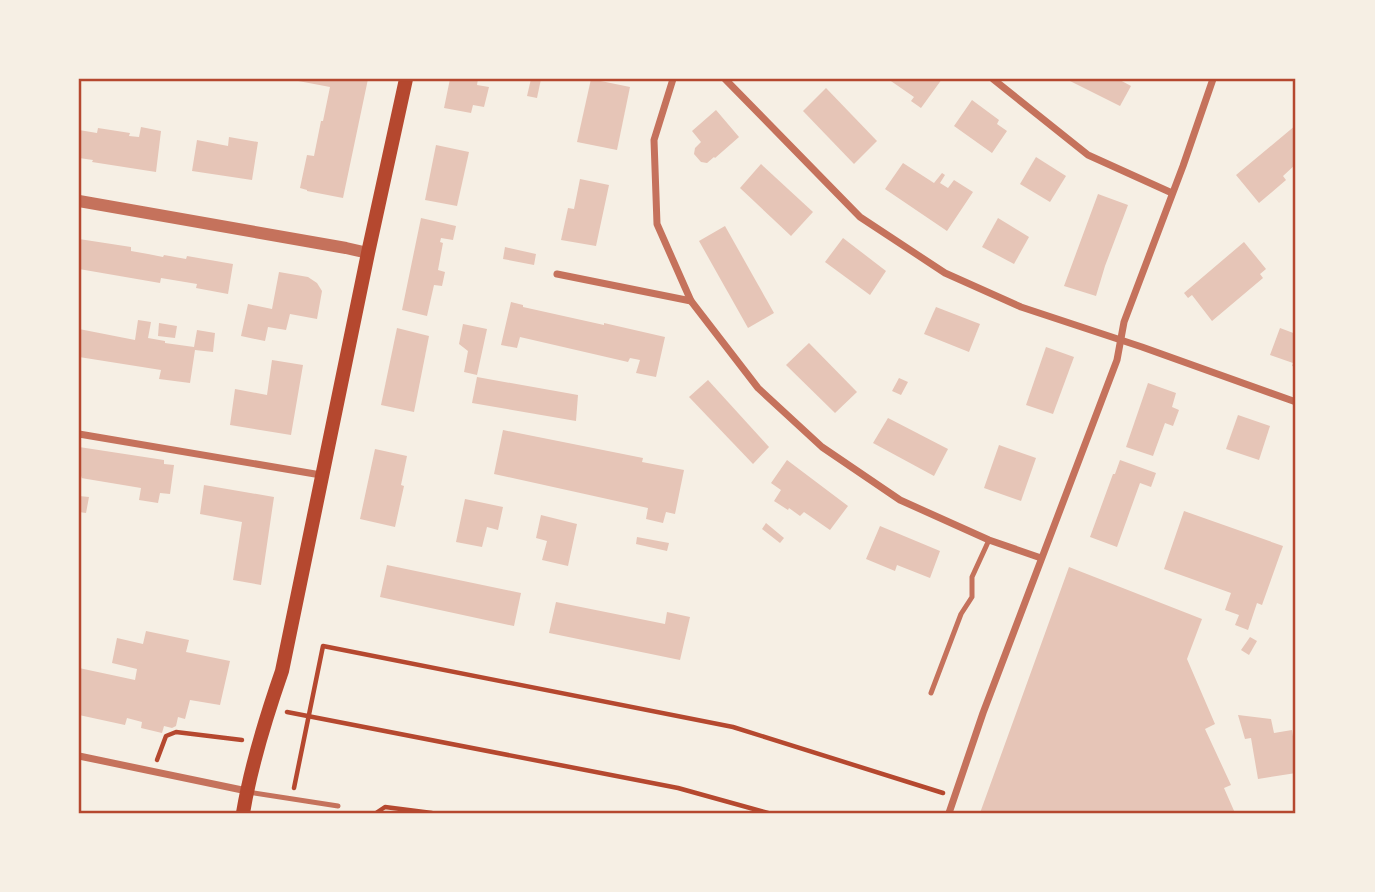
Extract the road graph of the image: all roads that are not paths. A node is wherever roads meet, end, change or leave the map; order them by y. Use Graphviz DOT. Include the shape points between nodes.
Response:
graph roads {
  1 [pos="406,79"];
  2 [pos="673,79"];
  3 [pos="725,79"];
  4 [pos="993,79"];
  5 [pos="1213,79"];
  6 [pos="1172,193"];
  7 [pos="79,201"];
  8 [pos="368,253"];
  9 [pos="557,274"];
  10 [pos="691,301"];
  11 [pos="1120,339"];
  12 [pos="1296,402"];
  13 [pos="79,434"];
  14 [pos="321,475"];
  15 [pos="989,540"];
  16 [pos="1041,558"];
  17 [pos="931,694"];
  18 [pos="79,756"];
  19 [pos="247,791"];
  20 [pos="338,806"];
  21 [pos="243,813"];
  22 [pos="949,813"];
  1 -- 8 [label="main road"];
  2 -- 10 [label="street" via="654,140 657,224"];
  3 -- 11 [label="street" via="860,217 945,272 1021,307"];
  4 -- 6 [label="street" via="1088,155"];
  5 -- 6 [label="street"];
  6 -- 11 [label="street"];
  7 -- 8 [label="street"];
  8 -- 14 [label="main road"];
  9 -- 10 [label="street"];
  10 -- 15 [label="street" via="758,388 822,447 900,500"];
  11 -- 12 [label="street"];
  11 -- 16 [label="street" via="1117,360"];
  13 -- 14 [label="street"];
  14 -- 19 [label="main road" via="282,671"];
  15 -- 16 [label="street"];
  15 -- 17 [label="lane" via="972,577 972,597 961,614"];
  16 -- 22 [label="street"];
  18 -- 19 [label="street"];
  19 -- 20 [label="lane"];
  19 -- 21 [label="main road"];
}
